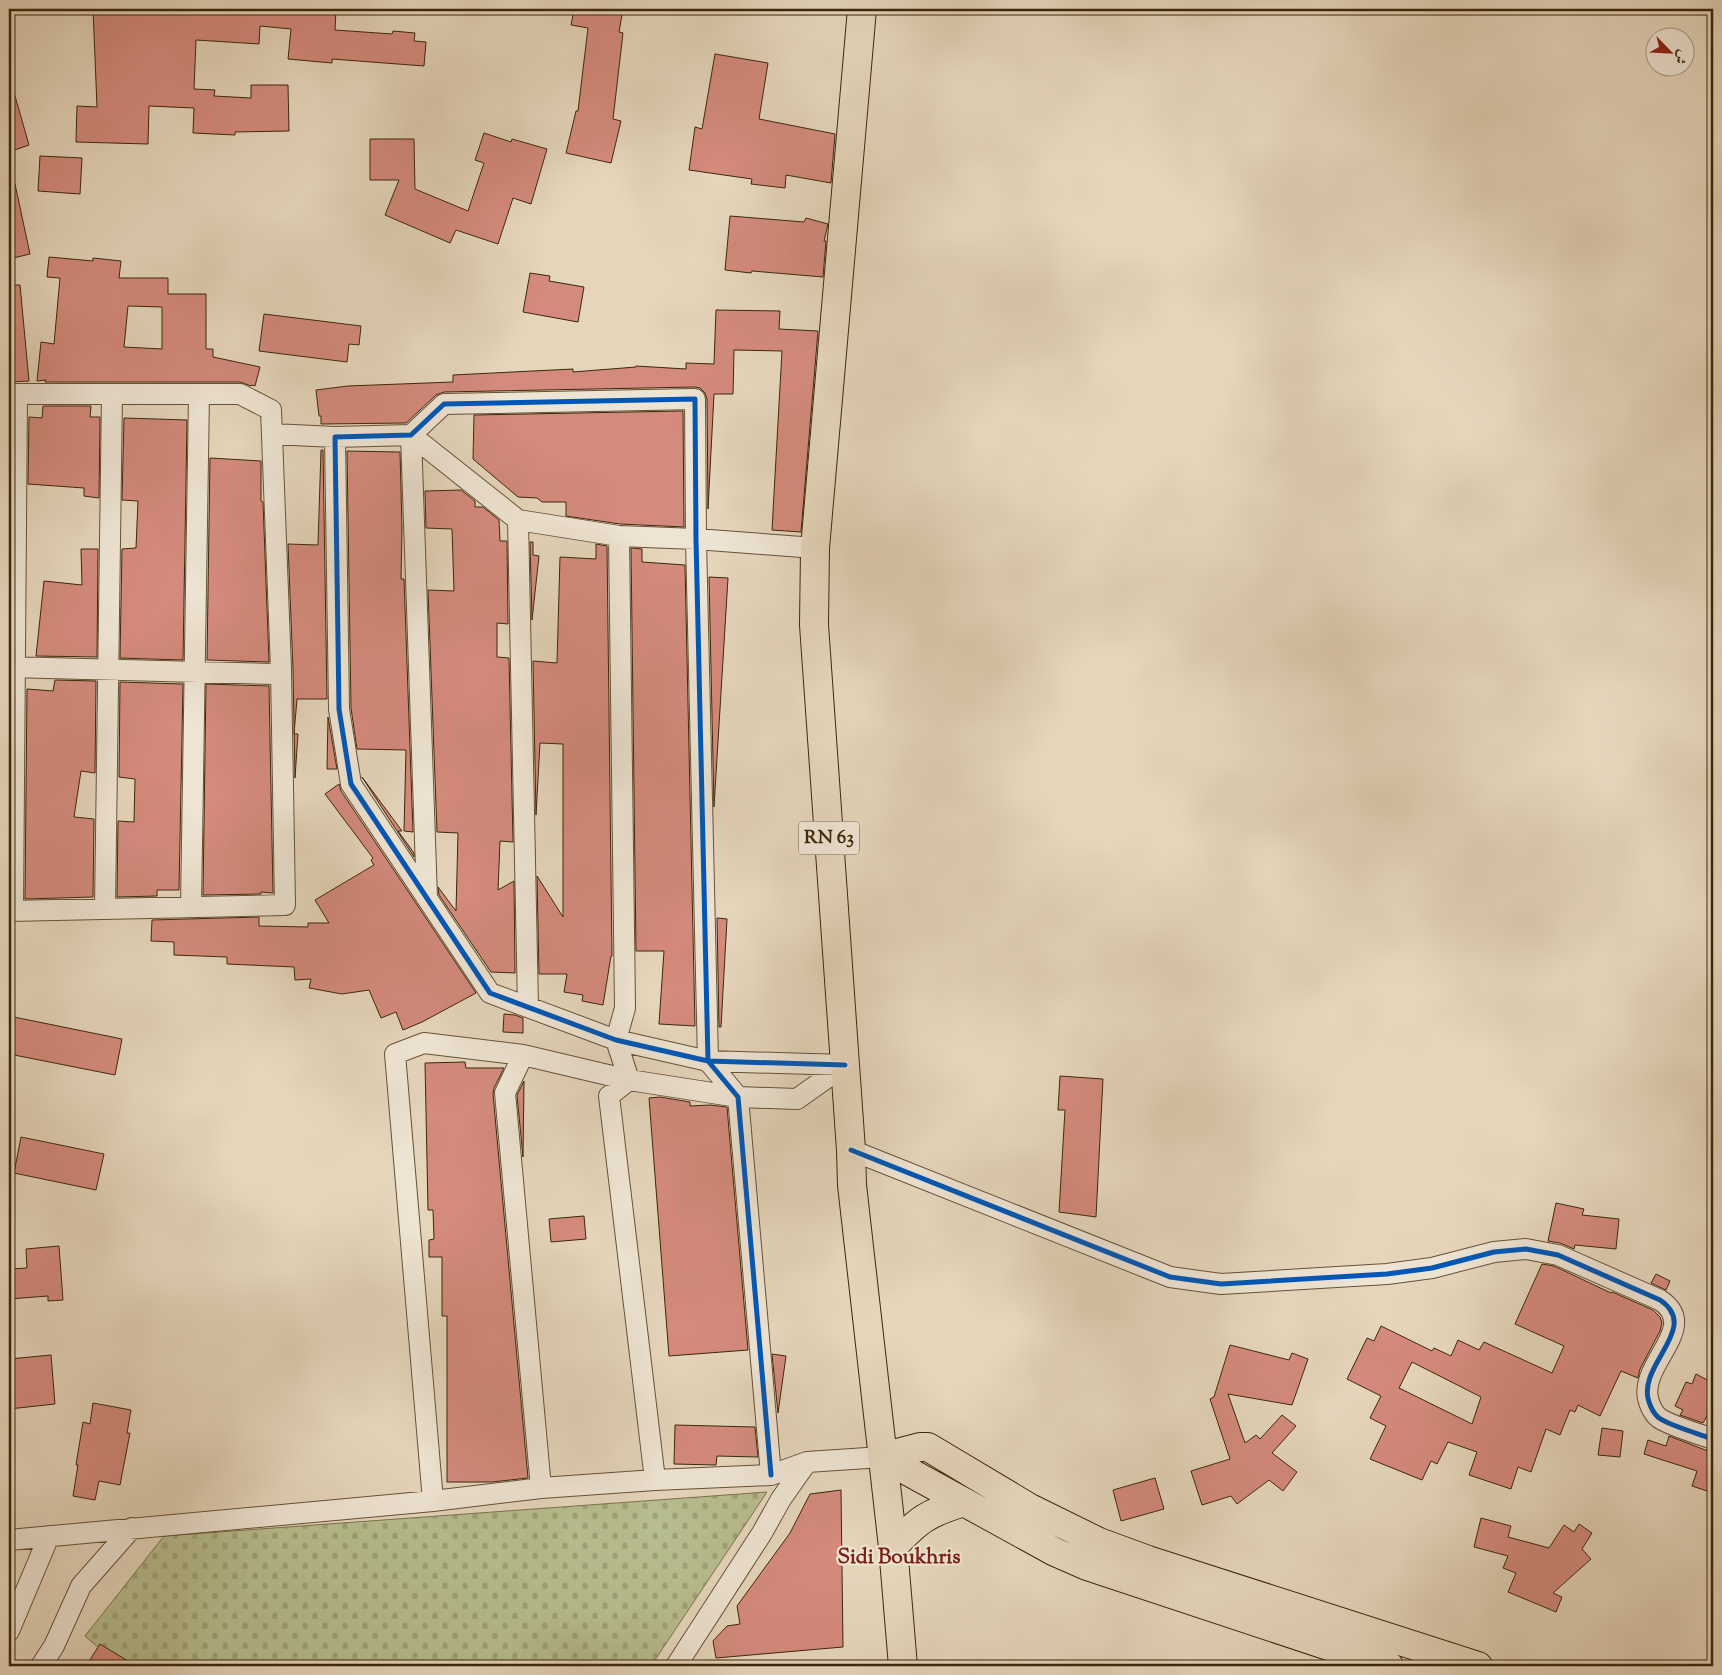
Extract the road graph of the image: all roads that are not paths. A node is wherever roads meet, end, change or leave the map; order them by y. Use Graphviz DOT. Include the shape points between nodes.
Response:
graph roads {
  1 [pos="862,9"];
  2 [pos="13,394"];
  3 [pos="112,394"];
  4 [pos="199,394"];
  5 [pos="272,434"];
  6 [pos="411,435"];
  7 [pos="335,437"];
  8 [pos="518,520"];
  9 [pos="619,536"];
  10 [pos="696,539"];
  11 [pos="815,548"];
  12 [pos="12,667"];
  13 [pos="108,670"];
  14 [pos="281,670"];
  15 [pos="195,672"];
  16 [pos="427,899"];
  17 [pos="191,907"];
  18 [pos="105,909"];
  19 [pos="11,911"];
  20 [pos="528,1007"];
  21 [pos="616,1040"];
  22 [pos="524,1055"];
  23 [pos="708,1062"];
  24 [pos="845,1065"];
  25 [pos="629,1080"];
  26 [pos="738,1097"];
  27 [pos="851,1150"];
  28 [pos="1713,1439"];
  29 [pos="882,1457"];
  30 [pos="807,1462"];
  31 [pos="771,1475"];
  32 [pos="655,1480"];
  33 [pos="541,1488"];
  34 [pos="433,1501"];
  35 [pos="964,1502"];
  36 [pos="132,1528"];
  37 [pos="50,1536"];
  38 [pos="9,1540"];
  39 [pos="893,1547"];
  40 [pos="9,1631"];
  41 [pos="41,1666"];
  42 [pos="676,1666"];
  43 [pos="903,1666"];
  44 [pos="1389,1666"];
  45 [pos="1478,1666"];
  1 -- 11 [label="main road, RN 63"];
  2 -- 3 [label="street"];
  2 -- 12 [label="street"];
  3 -- 4 [label="street"];
  3 -- 13 [label="street"];
  4 -- 5 [label="street" via="240,394 271,410"];
  4 -- 15 [label="street"];
  5 -- 7 [label="street"];
  5 -- 14 [label="street"];
  6 -- 7 [label="street"];
  6 -- 8 [label="street"];
  6 -- 10 [label="street" via="444,404 695,400"];
  6 -- 16 [label="street"];
  7 -- 16 [label="street" via="339,709 351,784"];
  8 -- 9 [label="street"];
  8 -- 20 [label="street"];
  9 -- 10 [label="street"];
  9 -- 21 [label="street" via="625,1008"];
  10 -- 11 [label="street"];
  10 -- 23 [label="street"];
  11 -- 24 [label="main road, RN 63" via="814,624"];
  12 -- 13 [label="street"];
  12 -- 19 [label="street"];
  13 -- 15 [label="street"];
  13 -- 18 [label="street"];
  14 -- 15 [label="street" via="272,674"];
  14 -- 17 [label="street" via="285,905"];
  15 -- 17 [label="street"];
  16 -- 20 [label="street" via="490,993"];
  17 -- 18 [label="street"];
  18 -- 19 [label="street"];
  20 -- 21 [label="street"];
  21 -- 23 [label="street"];
  21 -- 25 [label="street"];
  22 -- 25 [label="street"];
  22 -- 33 [label="street" via="505,1093"];
  22 -- 34 [label="street" via="424,1043 395,1054"];
  23 -- 24 [label="street"];
  23 -- 26 [label="street"];
  24 -- 26 [label="street" via="797,1099"];
  24 -- 27 [label="main road, RN 63"];
  25 -- 26 [label="street"];
  25 -- 32 [label="street" via="609,1096"];
  26 -- 31 [label="street"];
  27 -- 28 [label="street" via="1170,1278 1221,1284 1396,1273 1432,1268 1494,1252 1526,1249 1558,1256 1667,1304 1675,1320 1674,1330 1652,1370 1646,1396 1660,1418"];
  27 -- 29 [label="main road, RN 63" via="852,1185"];
  29 -- 30 [label="street"];
  29 -- 35 [label="main road"];
  29 -- 39 [label="main road, RN 63"];
  29 -- 45 [label="main road" via="928,1447 1030,1508 1099,1542"];
  30 -- 31 [label="street"];
  30 -- 42 [label="street"];
  31 -- 32 [label="street"];
  32 -- 33 [label="street"];
  33 -- 34 [label="street"];
  34 -- 36 [label="street"];
  35 -- 39 [label="main road" via="929,1514"];
  35 -- 44 [label="main road" via="1087,1566"];
  36 -- 37 [label="street"];
  36 -- 41 [label="street" via="81,1586 54,1646"];
  37 -- 38 [label="street"];
  37 -- 40 [label="street"];
  39 -- 43 [label="main road, RN 63"];
}
